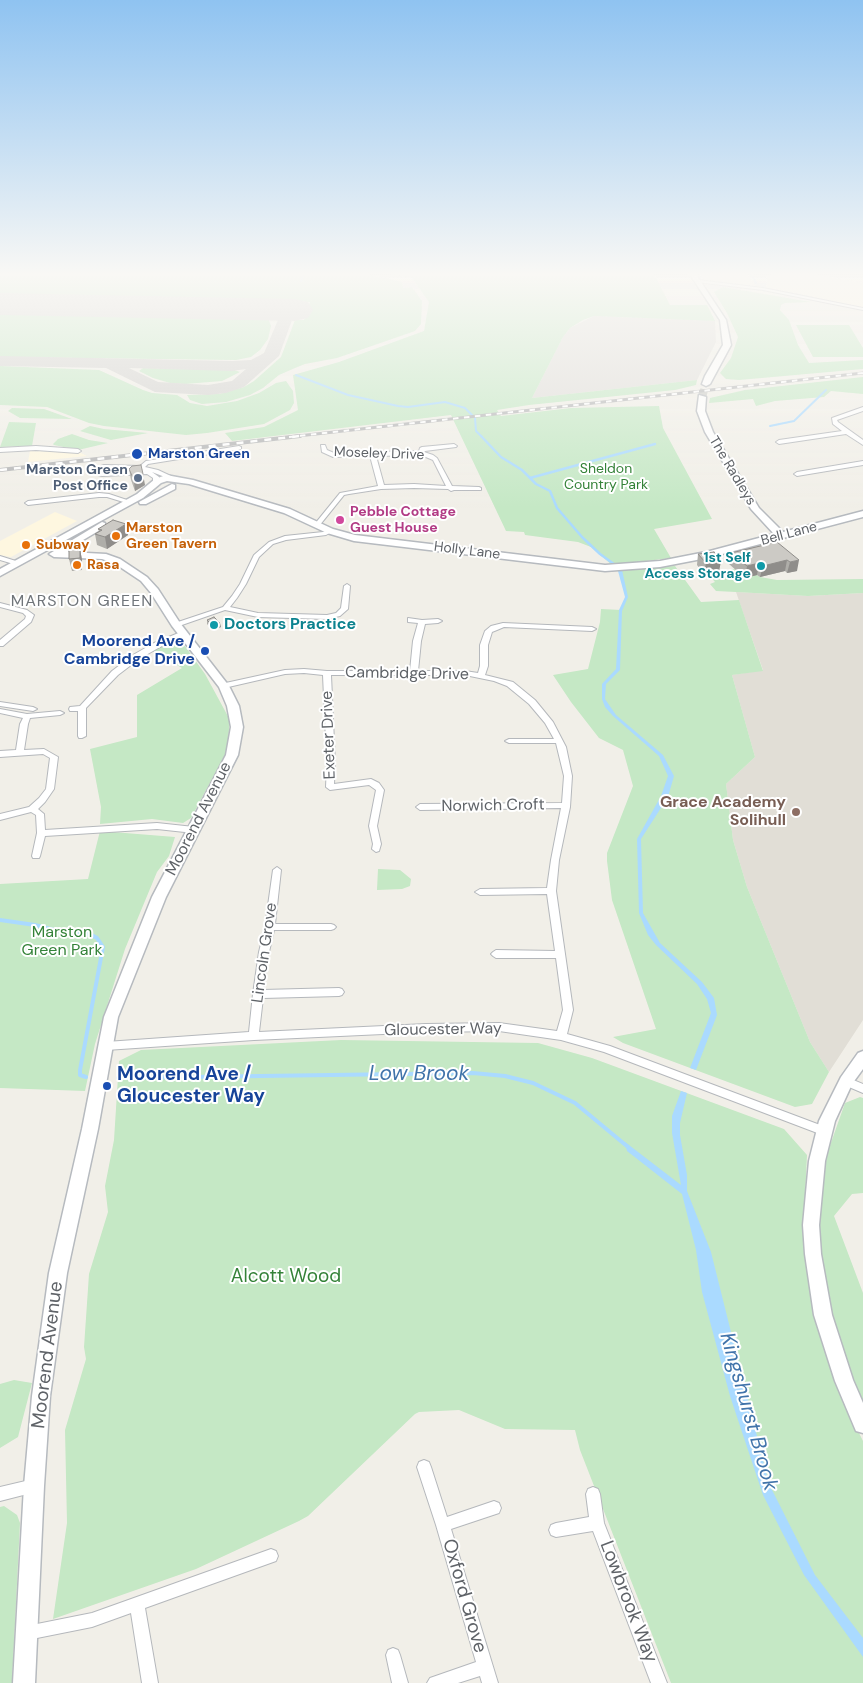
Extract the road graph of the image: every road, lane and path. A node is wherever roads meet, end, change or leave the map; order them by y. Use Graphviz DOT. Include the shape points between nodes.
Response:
graph roads {
  1 [pos="722,352"];
  2 [pos="706,384"];
  3 [pos="702,398"];
  4 [pos="863,409"];
  5 [pos="847,432"];
  6 [pos="778,442"];
  7 [pos="863,443"];
  8 [pos="323,446"];
  9 [pos="454,446"];
  10 [pos="239,448"];
  11 [pos="0,450"];
  12 [pos="78,451"];
  13 [pos="421,453"];
  14 [pos="373,455"];
  15 [pos="863,463"];
  16 [pos="142,468"];
  17 [pos="797,474"];
  18 [pos="156,483"];
  19 [pos="174,483"];
  20 [pos="381,488"];
  21 [pos="452,489"];
  22 [pos="479,489"];
  23 [pos="130,502"];
  24 [pos="28,503"];
  25 [pos="862,516"];
  26 [pos="316,525"];
  27 [pos="330,531"];
  28 [pos="781,536"];
  29 [pos="68,547"];
  30 [pos="50,550"];
  31 [pos="86,554"];
  32 [pos="0,558"];
  33 [pos="17,563"];
  34 [pos="622,568"];
  35 [pos="0,573"];
  36 [pos="347,586"];
  37 [pos="0,605"];
  38 [pos="225,608"];
  39 [pos="411,620"];
  40 [pos="438,621"];
  41 [pos="422,622"];
  42 [pos="176,624"];
  43 [pos="592,630"];
  44 [pos="184,634"];
  45 [pos="0,644"];
  46 [pos="414,672"];
  47 [pos="327,673"];
  48 [pos="481,675"];
  49 [pos="224,686"];
  50 [pos="0,704"];
  51 [pos="33,709"];
  52 [pos="0,711"];
  53 [pos="60,713"];
  54 [pos="27,716"];
  55 [pos="82,736"];
  56 [pos="509,741"];
  57 [pos="559,741"];
  58 [pos="20,752"];
  59 [pos="0,754"];
  60 [pos="420,807"];
  61 [pos="566,807"];
  62 [pos="32,809"];
  63 [pos="0,817"];
  64 [pos="194,830"];
  65 [pos="41,833"];
  66 [pos="376,849"];
  67 [pos="36,856"];
  68 [pos="277,870"];
  69 [pos="552,891"];
  70 [pos="480,892"];
  71 [pos="270,927"];
  72 [pos="331,927"];
  73 [pos="496,954"];
  74 [pos="560,955"];
  75 [pos="340,992"];
  76 [pos="258,994"];
  77 [pos="254,1036"];
  78 [pos="561,1036"];
  79 [pos="108,1039"];
  80 [pos="863,1057"];
  81 [pos="846,1081"];
  82 [pos="710,1088"];
  83 [pos="863,1089"];
  84 [pos="824,1131"];
  85 [pos="863,1424"];
  86 [pos="424,1467"];
  87 [pos="34,1486"];
  88 [pos="0,1494"];
  89 [pos="593,1494"];
  90 [pos="494,1508"];
  91 [pos="597,1524"];
  92 [pos="443,1525"];
  93 [pos="556,1530"];
  94 [pos="271,1556"];
  95 [pos="137,1604"];
  96 [pos="27,1633"];
  97 [pos="393,1655"];
  98 [pos="484,1667"];
  99 [pos="656,1682"];
  100 [pos="24,1683"];
  101 [pos="150,1683"];
  102 [pos="400,1683"];
  103 [pos="435,1683"];
  104 [pos="490,1683"];
  1 -- 2 [label="street"];
  3 -- 28 [label="street, The Radleys" via="701,411 709,432 755,508"];
  4 -- 5 [label="street" via="834,419"];
  5 -- 6 [label="street"];
  5 -- 7 [label="street"];
  8 -- 14 [label="street, Moseley Drive" via="324,452 332,455"];
  9 -- 13 [label="street" via="422,449"];
  10 -- 16 [label="street" via="146,463"];
  11 -- 12 [label="street"];
  13 -- 14 [label="street, Moseley Drive"];
  13 -- 21 [label="street, Moseley Drive" via="435,459"];
  14 -- 20 [label="street"];
  15 -- 17 [label="street"];
  16 -- 18 [label="street" via="98,467 94,471 102,474 148,472 156,477"];
  16 -- 19 [label="street"];
  18 -- 19 [label="street, Holly Lane" via="163,488"];
  18 -- 23 [label="street"];
  19 -- 26 [label="street, Holly Lane" via="205,487 287,511"];
  19 -- 29 [label="street"];
  20 -- 21 [label="street, Moseley Drive"];
  20 -- 26 [label="street, Moseley Drive" via="342,494"];
  21 -- 22 [label="street, Moseley Drive"];
  23 -- 24 [label="street" via="99,495"];
  23 -- 30 [label="street"];
  25 -- 28 [label="street, Bell Lane"];
  26 -- 27 [label="street, Holly Lane"];
  27 -- 34 [label="street, Holly Lane" via="354,538 590,567"];
  27 -- 38 [label="street" via="270,543 256,556 236,597"];
  28 -- 34 [label="street, Bell Lane" via="699,557"];
  29 -- 30 [label="street"];
  29 -- 31 [label="street" via="74,553"];
  30 -- 31 [label="street"];
  30 -- 33 [label="street"];
  31 -- 42 [label="street, Moorend Avenue" via="117,560 144,579"];
  32 -- 33 [label="street"];
  33 -- 35 [label="street"];
  36 -- 38 [label="street" via="344,609 338,615 327,617 258,615"];
  37 -- 45 [label="street" via="26,611 30,615"];
  38 -- 42 [label="street"];
  39 -- 41 [label="street"];
  40 -- 41 [label="street"];
  41 -- 46 [label="street"];
  42 -- 44 [label="street, Moorend Avenue"];
  43 -- 48 [label="street" via="503,625 486,638"];
  44 -- 49 [label="street, Moorend Avenue"];
  44 -- 55 [label="street" via="157,645 115,673 77,708"];
  46 -- 47 [label="street, Cambridge Drive"];
  46 -- 48 [label="street, Cambridge Drive"];
  47 -- 49 [label="street, Cambridge Drive" via="285,672"];
  47 -- 66 [label="street, Exeter Drive" via="330,787 376,784 380,790 373,826"];
  48 -- 57 [label="street, Cambridge Drive" via="510,684 524,693 549,722"];
  49 -- 64 [label="street, Moorend Avenue" via="236,714 232,755"];
  50 -- 51 [label="street"];
  52 -- 54 [label="street"];
  53 -- 54 [label="street"];
  54 -- 58 [label="street"];
  56 -- 57 [label="street"];
  57 -- 61 [label="street, Cambridge Drive" via="568,776"];
  58 -- 59 [label="street"];
  58 -- 62 [label="street" via="44,752 54,757 50,789"];
  60 -- 61 [label="street, Norwich Croft"];
  61 -- 69 [label="street, Cambridge Drive"];
  62 -- 63 [label="street"];
  62 -- 65 [label="street" via="40,814"];
  64 -- 65 [label="street" via="157,826"];
  64 -- 79 [label="street, Moorend Avenue" via="159,896 130,966 122,993 122,1006"];
  65 -- 67 [label="street"];
  68 -- 71 [label="street, Lincoln Grove"];
  69 -- 70 [label="street"];
  69 -- 74 [label="street, Cambridge Drive"];
  71 -- 72 [label="street"];
  71 -- 76 [label="street, Lincoln Grove"];
  73 -- 74 [label="street"];
  74 -- 78 [label="street, Cambridge Drive" via="568,1010"];
  75 -- 76 [label="street"];
  76 -- 77 [label="street, Lincoln Grove"];
  77 -- 78 [label="street, Gloucester Way" via="499,1027"];
  77 -- 79 [label="street, Gloucester Way"];
  78 -- 82 [label="street, Gloucester Way" via="606,1049"];
  79 -- 87 [label="street, Moorend Avenue" via="58,1273 41,1396"];
  80 -- 81 [label="street"];
  81 -- 83 [label="street"];
  81 -- 84 [label="street"];
  82 -- 84 [label="street, Gloucester Way"];
  84 -- 85 [label="street" via="813,1197 813,1254 823,1315 833,1350"];
  86 -- 92 [label="street, Oxford Grove"];
  87 -- 88 [label="street"];
  87 -- 96 [label="street, Moorend Avenue"];
  89 -- 91 [label="street, Lowbrook Way"];
  90 -- 92 [label="street, Oxford Grove"];
  91 -- 93 [label="street, Lowbrook Way"];
  91 -- 99 [label="street, Lowbrook Way"];
  92 -- 98 [label="street, Oxford Grove"];
  94 -- 95 [label="street"];
  95 -- 96 [label="street" via="92,1620"];
  95 -- 101 [label="street"];
  96 -- 100 [label="street, Moorend Avenue"];
  97 -- 102 [label="street"];
  98 -- 103 [label="street, Oxford Grove"];
  98 -- 104 [label="street, Oxford Grove"];
}
